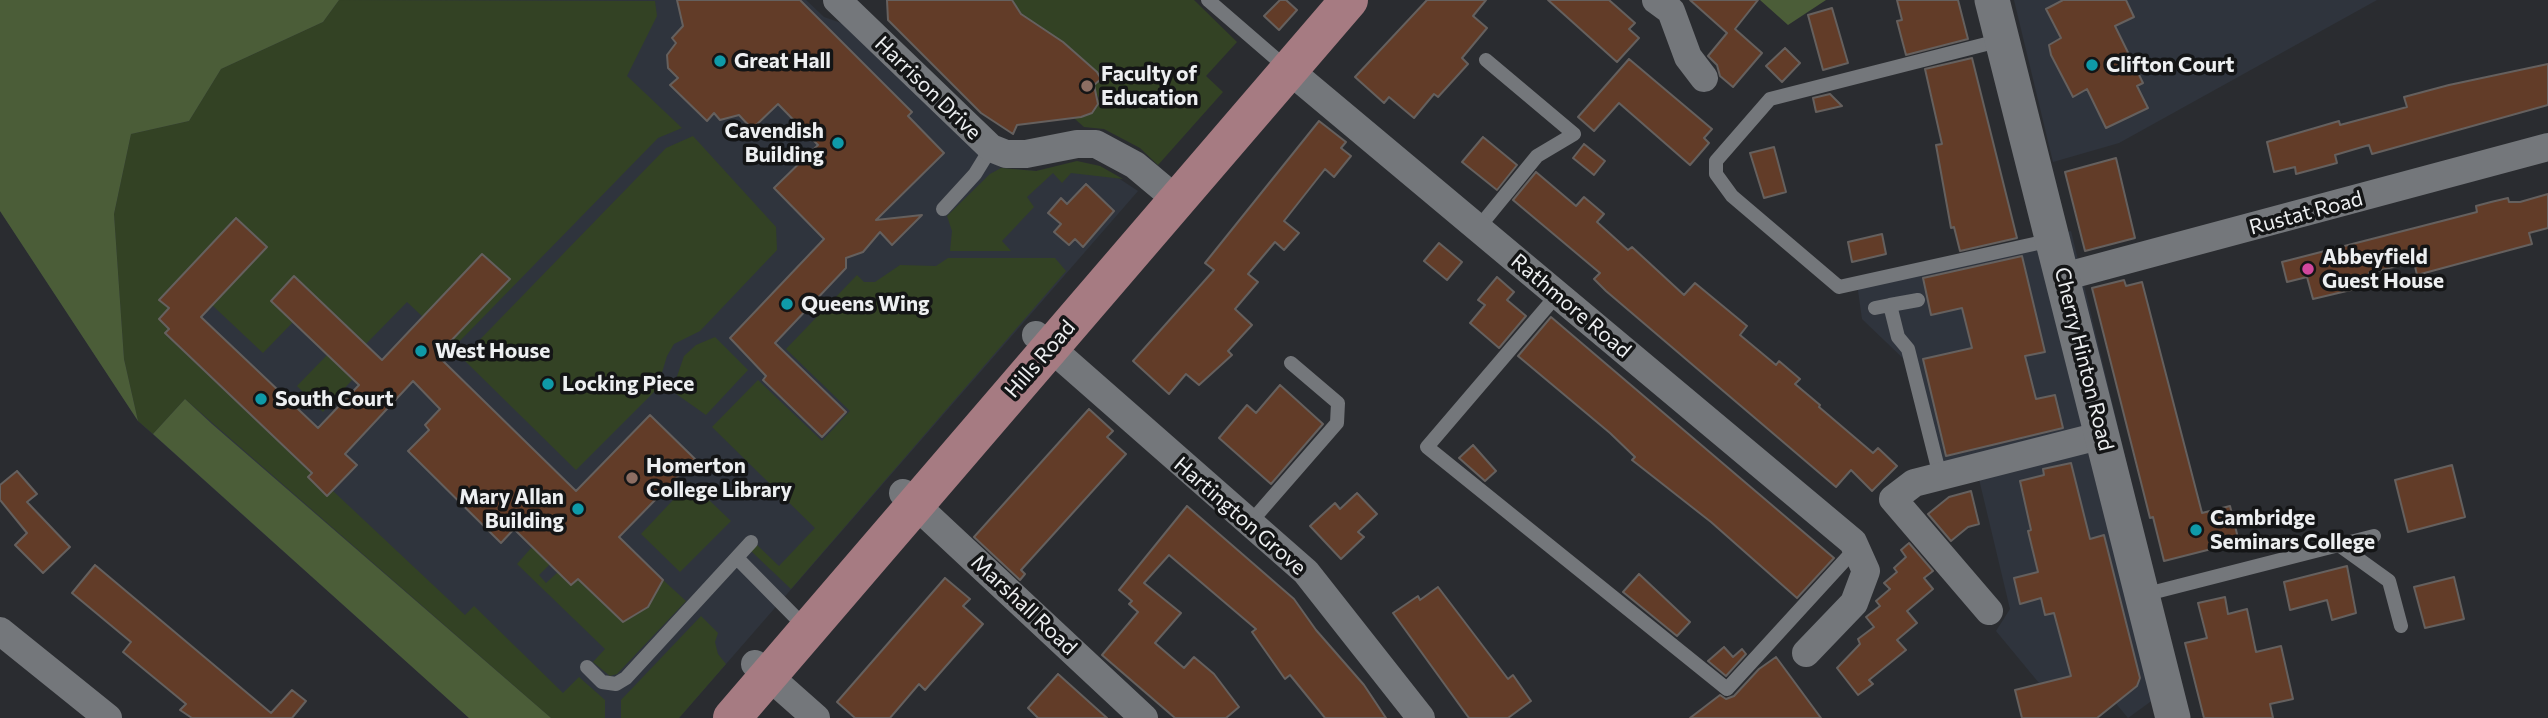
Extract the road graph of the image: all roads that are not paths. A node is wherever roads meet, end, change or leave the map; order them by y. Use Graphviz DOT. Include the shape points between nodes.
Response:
graph roads {
  1 [pos="836,0"];
  2 [pos="1208,0"];
  3 [pos="1349,0"];
  4 [pos="1656,0"];
  5 [pos="1993,0"];
  6 [pos="2002,40"];
  7 [pos="1486,60"];
  8 [pos="1289,70"];
  9 [pos="1704,78"];
  10 [pos="2548,147"];
  11 [pos="991,148"];
  12 [pos="1178,201"];
  13 [pos="943,209"];
  14 [pos="1479,227"];
  15 [pos="2053,240"];
  16 [pos="2063,276"];
  17 [pos="1557,295"];
  18 [pos="1918,300"];
  19 [pos="1890,305"];
  20 [pos="1875,308"];
  21 [pos="1042,341"];
  22 [pos="1291,363"];
  23 [pos="2103,435"];
  24 [pos="1940,476"];
  25 [pos="909,499"];
  26 [pos="1250,524"];
  27 [pos="2374,536"];
  28 [pos="751,542"];
  29 [pos="1855,544"];
  30 [pos="2339,545"];
  31 [pos="737,558"];
  32 [pos="2143,595"];
  33 [pos="1989,611"];
  34 [pos="2401,626"];
  35 [pos="0,631"];
  36 [pos="813,634"];
  37 [pos="1806,653"];
  38 [pos="587,667"];
  39 [pos="762,670"];
  40 [pos="2168,715"];
  41 [pos="108,718"];
  42 [pos="732,718"];
  43 [pos="817,718"];
  44 [pos="1144,718"];
  45 [pos="1421,718"];
  1 -- 11 [label="street, Harrison Drive"];
  2 -- 8 [label="lane"];
  3 -- 8 [label="main road, Hills Road"];
  4 -- 9 [label="street" via="1671,11 1688,57"];
  5 -- 6 [label="street, Cherry Hinton Road"];
  6 -- 15 [label="street, Cherry Hinton Road"];
  6 -- 15 [label="lane" via="1770,99 1716,161 1716,174 1732,196 1839,287"];
  7 -- 14 [label="lane" via="1574,134 1537,156"];
  8 -- 12 [label="main road, Hills Road"];
  8 -- 14 [label="street, Rathmore Road"];
  10 -- 16 [label="street, Rustat Road"];
  11 -- 12 [label="street, Harrison Drive" via="1026,154 1096,144 1135,165"];
  11 -- 13 [label="lane" via="975,174"];
  12 -- 21 [label="main road, Hills Road"];
  14 -- 17 [label="street, Rathmore Road"];
  15 -- 16 [label="street, Cherry Hinton Road"];
  16 -- 23 [label="street, Cherry Hinton Road"];
  17 -- 29 [label="street, Rathmore Road"];
  17 -- 29 [label="lane" via="1427,447 1727,689"];
  18 -- 19 [label="lane"];
  19 -- 20 [label="lane"];
  19 -- 24 [label="lane" via="1898,337 1908,349"];
  21 -- 25 [label="main road, Hills Road"];
  21 -- 26 [label="street, Hartington Grove"];
  22 -- 26 [label="lane" via="1338,403 1337,423"];
  23 -- 24 [label="street"];
  23 -- 32 [label="street, Cherry Hinton Road"];
  24 -- 33 [label="street" via="1914,483 1894,499"];
  25 -- 36 [label="main road, Hills Road"];
  25 -- 44 [label="street, Marshall Road"];
  26 -- 45 [label="street, Hartington Grove" via="1306,572"];
  27 -- 30 [label="lane"];
  28 -- 31 [label="lane"];
  29 -- 37 [label="street" via="1866,571 1854,603"];
  30 -- 32 [label="lane"];
  30 -- 34 [label="lane" via="2389,581"];
  31 -- 36 [label="lane"];
  31 -- 38 [label="lane" via="626,678 616,684 602,682"];
  32 -- 40 [label="street, Cherry Hinton Road"];
  35 -- 41 [label="street"];
  36 -- 39 [label="main road, Hills Road"];
  39 -- 42 [label="main road, Hills Road"];
  39 -- 43 [label="street"];
}
